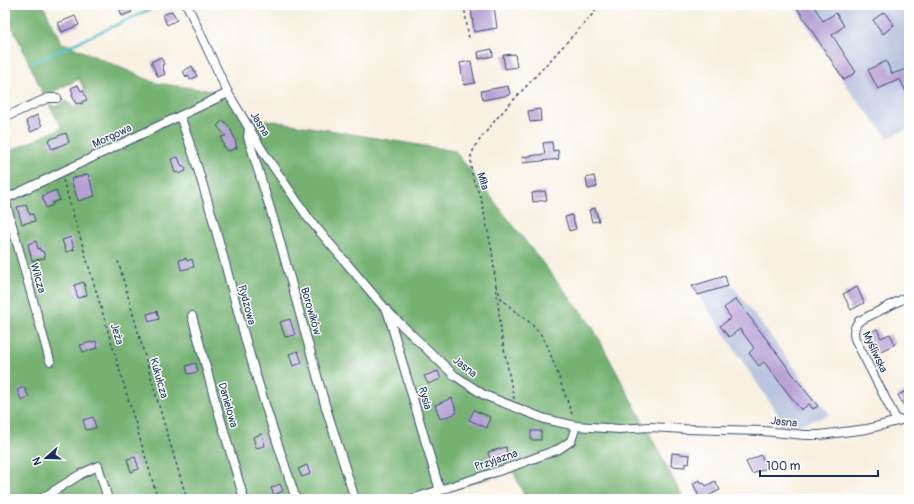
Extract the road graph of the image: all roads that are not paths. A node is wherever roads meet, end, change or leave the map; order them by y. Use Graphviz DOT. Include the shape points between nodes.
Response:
graph roads {
  1 [pos="187,5"];
  2 [pos="228,93"];
  3 [pos="57,98"];
  4 [pos="180,116"];
  5 [pos="5,117"];
  6 [pos="249,128"];
  7 [pos="5,200"];
  8 [pos="909,296"];
  9 [pos="388,312"];
  10 [pos="192,316"];
  11 [pos="50,361"];
  12 [pos="909,418"];
  13 [pos="896,421"];
  14 [pos="576,426"];
  15 [pos="440,491"];
  16 [pos="41,499"];
  17 [pos="108,499"];
  18 [pos="244,499"];
  19 [pos="296,499"];
  20 [pos="355,499"];
  21 [pos="412,499"];
  1 -- 2 [label="street, Jasna"];
  2 -- 4 [label="street, Morgowa"];
  2 -- 6 [label="street, Jasna"];
  3 -- 5 [label="street" via="48,98"];
  4 -- 7 [label="street, Morgowa"];
  4 -- 19 [label="street, Rydzowa" via="216,229 249,351"];
  6 -- 9 [label="street, Jasna" via="309,219"];
  6 -- 20 [label="street, Borowików" via="248,137 326,408"];
  7 -- 11 [label="street, Wilcza"];
  8 -- 13 [label="street, Myśliwska" via="859,321 853,332"];
  9 -- 14 [label="street, Jasna" via="454,375 484,395 545,419"];
  9 -- 15 [label="street, Rysia"];
  10 -- 18 [label="street, Danielowa"];
  12 -- 13 [label="street, Jasna"];
  13 -- 14 [label="street, Jasna" via="867,429 812,435 763,431"];
  14 -- 15 [label="street, Przyjazna" via="571,441 559,449"];
  15 -- 21 [label="street, Przyjazna"];
  16 -- 17 [label="street" via="98,466"];
}
